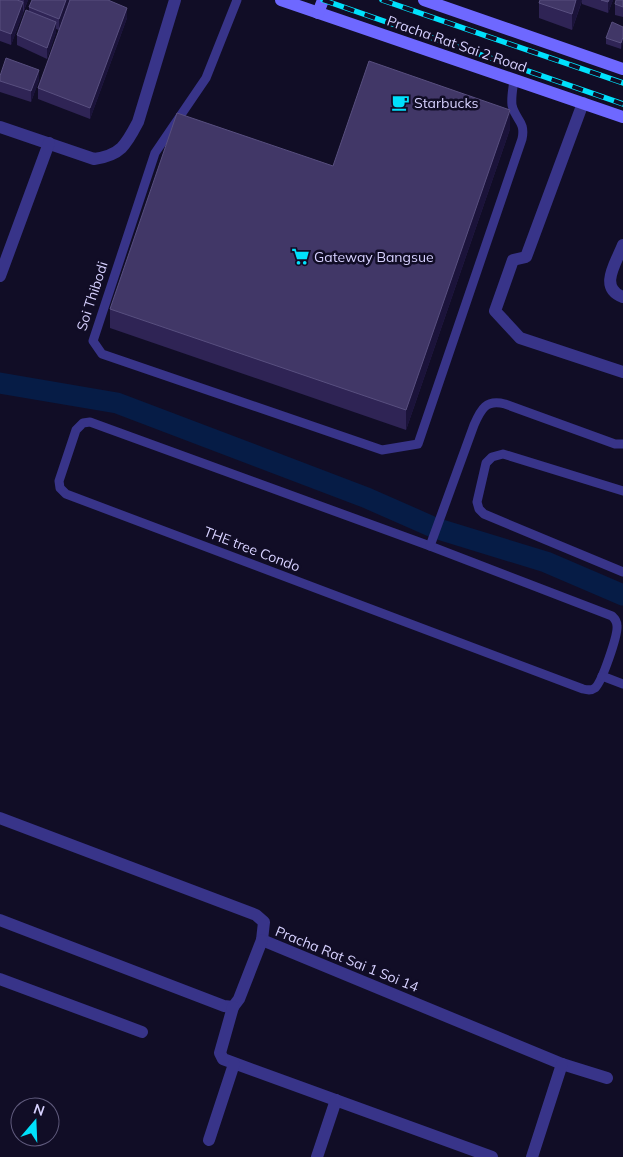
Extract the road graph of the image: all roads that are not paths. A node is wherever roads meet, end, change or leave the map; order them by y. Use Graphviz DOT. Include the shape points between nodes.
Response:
graph roads {
  1 [pos="175,0"];
  2 [pos="237,0"];
  3 [pos="281,0"];
  4 [pos="323,0"];
  5 [pos="424,0"];
  6 [pos="318,13"];
  7 [pos="623,69"];
  8 [pos="514,80"];
  9 [pos="583,103"];
  10 [pos="623,116"];
  11 [pos="0,127"];
  12 [pos="48,143"];
  13 [pos="623,245"];
  14 [pos="0,276"];
  15 [pos="623,297"];
  16 [pos="623,372"];
  17 [pos="623,444"];
  18 [pos="623,491"];
  19 [pos="430,546"];
  20 [pos="623,572"];
  21 [pos="602,676"];
  22 [pos="623,684"];
  23 [pos="0,818"];
  24 [pos="0,920"];
  25 [pos="262,940"];
  26 [pos="0,980"];
  27 [pos="233,1007"];
  28 [pos="142,1032"];
  29 [pos="234,1064"];
  30 [pos="562,1064"];
  31 [pos="607,1078"];
  32 [pos="336,1100"];
  33 [pos="209,1140"];
  34 [pos="317,1157"];
  35 [pos="492,1157"];
  36 [pos="532,1157"];
  1 -- 12 [label="street" via="138,122 117,153 94,159"];
  2 -- 8 [label="lane, Soi Thibodi" via="206,78 155,153 93,341 102,354 382,450 418,444 522,139 523,126 512,106"];
  3 -- 6 [label="main road, Pracha Rat Sai 2 Road"];
  4 -- 6 [label="main road"];
  5 -- 7 [label="main road"];
  6 -- 8 [label="main road, Pracha Rat Sai 2 Road"];
  8 -- 9 [label="main road, Pracha Rat Sai 2 Road"];
  9 -- 10 [label="main road, Pracha Rat Sai 2 Road"];
  9 -- 16 [label="street" via="526,256 513,260 495,311 520,338"];
  11 -- 12 [label="street"];
  12 -- 14 [label="street"];
  13 -- 15 [label="street" via="609,282 610,289"];
  17 -- 19 [label="lane" via="505,404 487,404 478,414"];
  18 -- 20 [label="lane" via="503,454 486,463 477,502 484,514"];
  19 -- 21 [label="lane, THE tree Condo" via="612,616 617,621 617,631"];
  19 -- 21 [label="lane, THE tree Condo" via="90,422 83,423 76,430 58,481 66,494 583,689 594,688"];
  21 -- 22 [label="lane"];
  23 -- 25 [label="street, Pracha Rat Sai 1 Soi 14" via="256,914 264,922"];
  24 -- 27 [label="street"];
  25 -- 27 [label="street"];
  25 -- 30 [label="street, Pracha Rat Sai 1 Soi 14"];
  26 -- 28 [label="street"];
  27 -- 29 [label="street" via="220,1053 223,1059"];
  29 -- 32 [label="street"];
  29 -- 33 [label="street"];
  30 -- 31 [label="street, Pracha Rat Sai 1 Soi 14"];
  30 -- 36 [label="street"];
  32 -- 34 [label="street"];
  32 -- 35 [label="street"];
}
